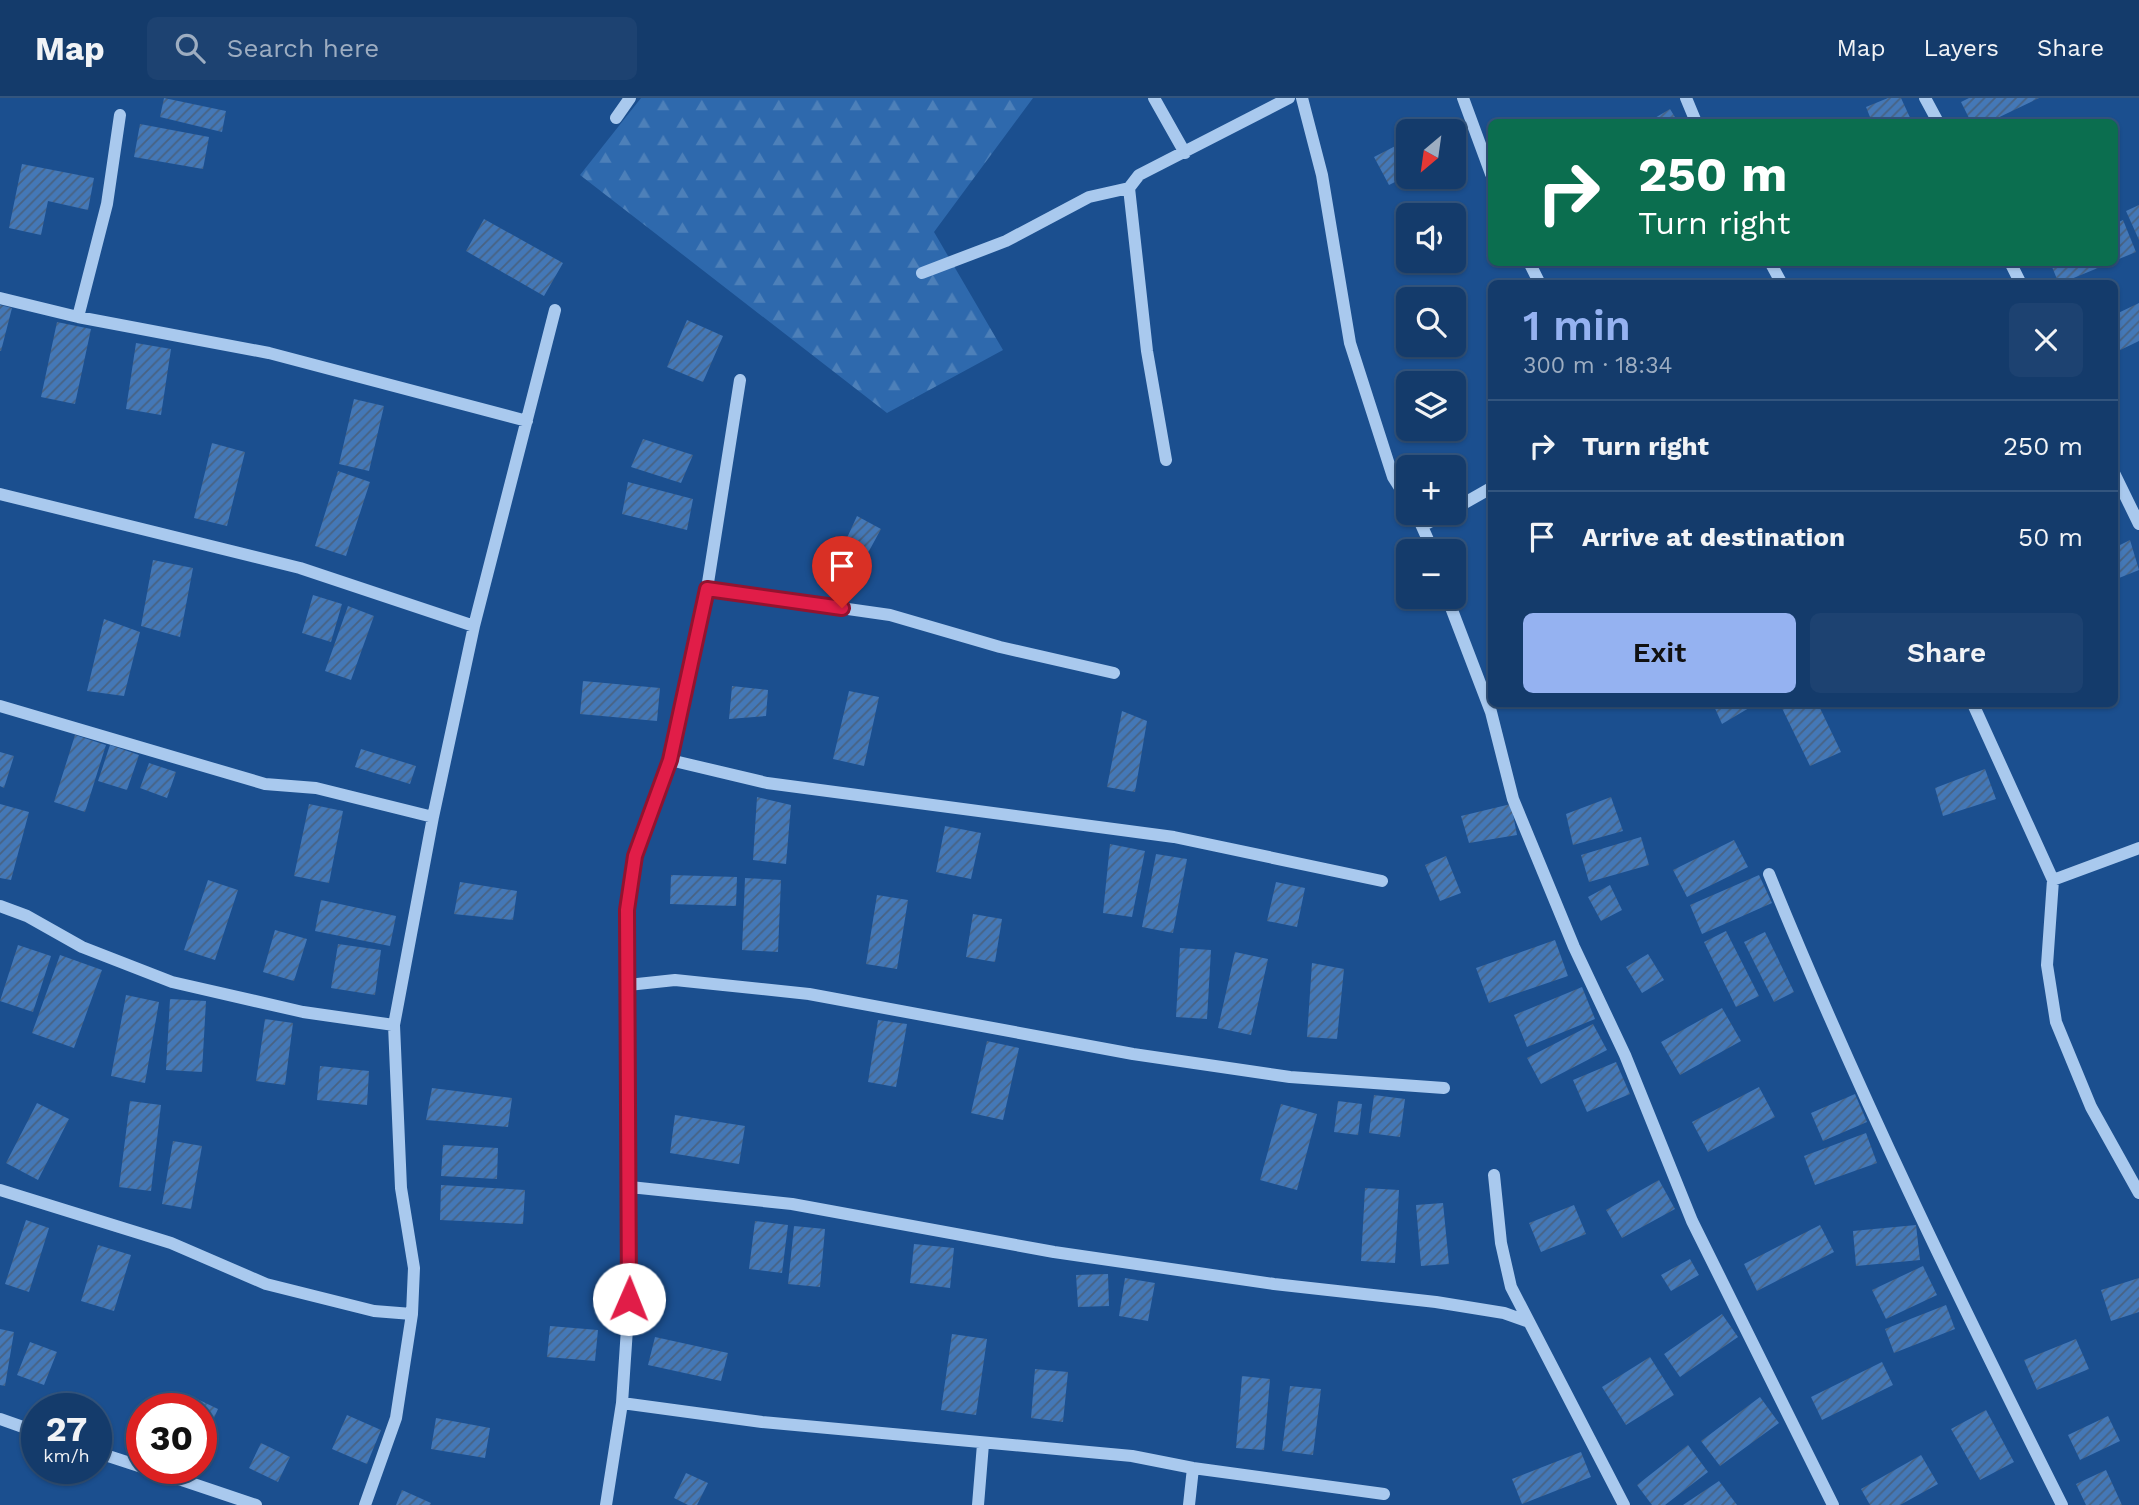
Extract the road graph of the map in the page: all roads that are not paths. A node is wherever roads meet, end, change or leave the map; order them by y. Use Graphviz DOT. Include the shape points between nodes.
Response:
graph roads {
  1 [pos="630,98"];
  2 [pos="1154,98"];
  3 [pos="1289,98"];
  4 [pos="1302,98"];
  5 [pos="1463,98"];
  6 [pos="1686,98"];
  7 [pos="1925,98"];
  8 [pos="120,115"];
  9 [pos="616,118"];
  10 [pos="1695,119"];
  11 [pos="1936,119"];
  12 [pos="1185,153"];
  13 [pos="1488,166"];
  14 [pos="1129,188"];
  15 [pos="922,273"];
  16 [pos="0,298"];
  17 [pos="555,310"];
  18 [pos="78,317"];
  19 [pos="740,380"];
  20 [pos="527,421"];
  21 [pos="1166,460"];
  22 [pos="2118,480"];
  23 [pos="1396,482"];
  24 [pos="1488,490"];
  25 [pos="0,494"];
  26 [pos="1466,502"];
  27 [pos="2139,524"];
  28 [pos="1424,525"];
  29 [pos="1429,539"];
  30 [pos="707,589"];
  31 [pos="1452,609"];
  32 [pos="474,626"];
  33 [pos="1114,673"];
  34 [pos="1488,704"];
  35 [pos="0,706"];
  36 [pos="1489,707"];
  37 [pos="1974,707"];
  38 [pos="670,760"];
  39 [pos="433,817"];
  40 [pos="2139,848"];
  41 [pos="1769,874"];
  42 [pos="2053,880"];
  43 [pos="1382,881"];
  44 [pos="0,906"];
  45 [pos="628,985"];
  46 [pos="394,1025"];
  47 [pos="1444,1088"];
  48 [pos="1494,1175"];
  49 [pos="630,1187"];
  50 [pos="0,1190"];
  51 [pos="2139,1193"];
  52 [pos="412,1314"];
  53 [pos="1529,1322"];
  54 [pos="622,1403"];
  55 [pos="0,1419"];
  56 [pos="21,1426"];
  57 [pos="983,1444"];
  58 [pos="1193,1468"];
  59 [pos="192,1484"];
  60 [pos="1384,1494"];
  61 [pos="256,1505"];
  62 [pos="365,1505"];
  63 [pos="606,1505"];
  64 [pos="978,1505"];
  65 [pos="1189,1505"];
  66 [pos="1624,1505"];
  67 [pos="1833,1505"];
  68 [pos="2062,1505"];
  1 -- 9 [label="street"];
  2 -- 12 [label="street"];
  3 -- 12 [label="street"];
  4 -- 23 [label="street" via="1322,175 1350,343"];
  5 -- 13 [label="street"];
  6 -- 10 [label="street"];
  7 -- 11 [label="street"];
  8 -- 18 [label="street" via="107,204"];
  12 -- 14 [label="street" via="1139,175"];
  14 -- 15 [label="street" via="1088,197 1006,241"];
  14 -- 21 [label="street" via="1147,351"];
  16 -- 18 [label="street"];
  17 -- 20 [label="street"];
  18 -- 20 [label="street" via="269,353"];
  19 -- 30 [label="street"];
  20 -- 32 [label="street"];
  22 -- 27 [label="street"];
  24 -- 26 [label="street"];
  25 -- 32 [label="street" via="300,568"];
  28 -- 29 [label="street"];
  30 -- 33 [label="street" via="890,615"];
  30 -- 38 [label="street"];
  31 -- 34 [label="street"];
  32 -- 39 [label="street"];
  35 -- 39 [label="street" via="265,784 316,788"];
  36 -- 67 [label="street" via="1513,799 1574,947 1625,1055 1692,1220"];
  37 -- 42 [label="street"];
  38 -- 43 [label="street" via="766,783 1174,837"];
  38 -- 45 [label="street" via="635,856 627,910"];
  39 -- 46 [label="street"];
  40 -- 42 [label="street"];
  41 -- 68 [label="street" via="1979,1339"];
  42 -- 51 [label="street" via="2047,965 2056,1022 2091,1107"];
  44 -- 46 [label="street" via="82,947 172,982 303,1012"];
  45 -- 47 [label="street" via="675,980 809,994 1146,1056 1290,1077"];
  45 -- 49 [label="street"];
  46 -- 52 [label="street" via="401,1188 414,1268"];
  48 -- 53 [label="street" via="1511,1287"];
  49 -- 53 [label="street" via="792,1204 1054,1252 1436,1302 1504,1313"];
  49 -- 54 [label="street"];
  50 -- 52 [label="street" via="172,1243 266,1284 374,1311"];
  52 -- 62 [label="street" via="396,1418"];
  53 -- 66 [label="street"];
  54 -- 57 [label="street"];
  54 -- 63 [label="street"];
  55 -- 56 [label="street"];
  57 -- 58 [label="street" via="1132,1456"];
  57 -- 64 [label="street"];
  58 -- 60 [label="street"];
  58 -- 65 [label="street"];
  59 -- 61 [label="street"];
}
